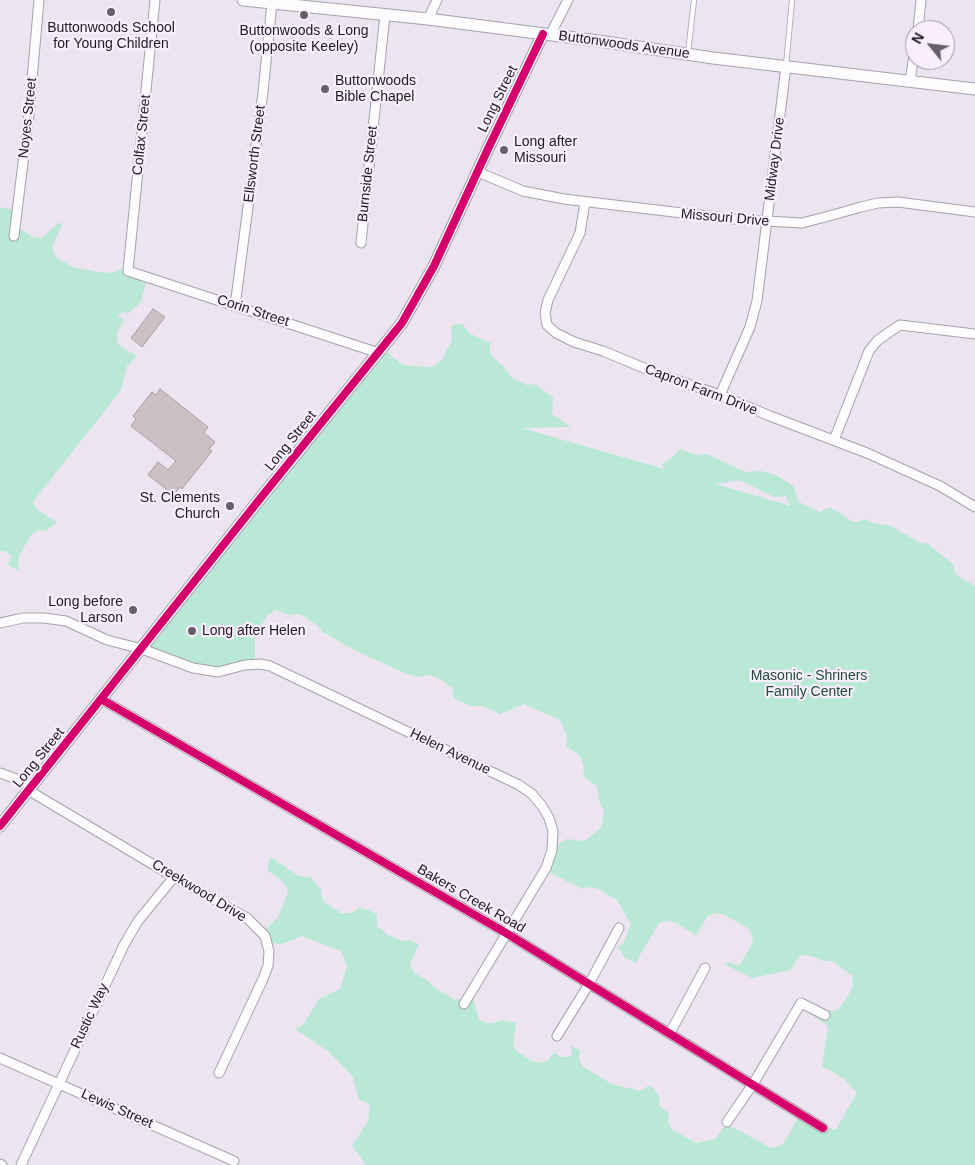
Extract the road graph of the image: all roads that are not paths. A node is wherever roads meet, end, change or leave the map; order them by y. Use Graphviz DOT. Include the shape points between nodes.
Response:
graph roads {
  1 [pos="39,0"];
  2 [pos="155,0"];
  3 [pos="243,0"];
  4 [pos="437,0"];
  5 [pos="568,0"];
  6 [pos="694,0"];
  7 [pos="792,0"];
  8 [pos="921,0"];
  9 [pos="272,3"];
  10 [pos="310,3"];
  11 [pos="385,15"];
  12 [pos="428,19"];
  13 [pos="919,20"];
  14 [pos="546,35"];
  15 [pos="688,54"];
  16 [pos="786,66"];
  17 [pos="912,70"];
  18 [pos="910,81"];
  19 [pos="975,89"];
  20 [pos="478,172"];
  21 [pos="585,202"];
  22 [pos="975,212"];
  23 [pos="767,222"];
  24 [pos="14,236"];
  25 [pos="361,243"];
  26 [pos="128,271"];
  27 [pos="235,306"];
  28 [pos="975,334"];
  29 [pos="378,353"];
  30 [pos="720,395"];
  31 [pos="834,440"];
  32 [pos="975,507"];
  33 [pos="0,623"];
  34 [pos="142,648"];
  35 [pos="101,700"];
  36 [pos="0,773"];
  37 [pos="30,788"];
  38 [pos="0,826"];
  39 [pos="174,877"];
  40 [pos="619,928"];
  41 [pos="506,933"];
  42 [pos="705,968"];
  43 [pos="590,984"];
  44 [pos="464,1004"];
  45 [pos="825,1015"];
  46 [pos="670,1033"];
  47 [pos="557,1036"];
  48 [pos="0,1058"];
  49 [pos="219,1073"];
  50 [pos="59,1083"];
  51 [pos="753,1084"];
  52 [pos="727,1122"];
  53 [pos="823,1128"];
  54 [pos="234,1161"];
  55 [pos="21,1165"];
  1 -- 24 [label="street, Noyes Street"];
  2 -- 26 [label="street, Colfax Street"];
  3 -- 9 [label="street, Buttonwoods Avenue"];
  4 -- 12 [label="street"];
  5 -- 14 [label="street"];
  6 -- 15 [label="lane"];
  7 -- 16 [label="lane"];
  8 -- 13 [label="street"];
  9 -- 10 [label="street, Buttonwoods Avenue"];
  9 -- 27 [label="street, Ellsworth Street"];
  10 -- 11 [label="street, Buttonwoods Avenue"];
  11 -- 12 [label="street, Buttonwoods Avenue"];
  11 -- 25 [label="street, Burnside Street"];
  12 -- 14 [label="street, Buttonwoods Avenue"];
  14 -- 15 [label="street, Buttonwoods Avenue"];
  14 -- 20 [label="street, Long Street"];
  15 -- 16 [label="street, Buttonwoods Avenue"];
  16 -- 18 [label="street, Buttonwoods Avenue"];
  16 -- 23 [label="street, Midway Drive"];
  17 -- 18 [label="street"];
  18 -- 19 [label="street, Buttonwoods Avenue"];
  20 -- 21 [label="street, Missouri Drive" via="523,192"];
  20 -- 29 [label="street, Long Street" via="434,266 402,323"];
  21 -- 23 [label="street, Missouri Drive"];
  21 -- 30 [label="street, Capron Farm Drive" via="580,233 548,300 548,325 574,342"];
  22 -- 23 [label="street, Missouri Drive" via="898,202 861,206 802,223"];
  23 -- 30 [label="street, Midway Drive" via="757,301 750,328"];
  26 -- 27 [label="street, Corin Street"];
  27 -- 29 [label="street, Corin Street"];
  28 -- 31 [label="street" via="900,325 877,341 869,351"];
  29 -- 34 [label="street, Long Street"];
  30 -- 31 [label="street, Capron Farm Drive"];
  31 -- 32 [label="street, Capron Farm Drive" via="940,486"];
  33 -- 34 [label="street, Helen Avenue" via="23,618 66,621 107,640"];
  34 -- 35 [label="street, Long Street"];
  34 -- 41 [label="street, Helen Avenue" via="193,668 218,672 246,664 270,666 532,794 548,818 552,850 546,868"];
  35 -- 37 [label="street, Long Street"];
  35 -- 41 [label="street, Bakers Creek Road"];
  36 -- 37 [label="street, Creekwood Drive"];
  37 -- 38 [label="street, Long Street"];
  37 -- 39 [label="street, Creekwood Drive"];
  39 -- 49 [label="street, Creekwood Drive" via="247,918 265,936 269,951 263,979"];
  39 -- 50 [label="street, Rustic Way" via="138,921 124,945"];
  40 -- 43 [label="street"];
  41 -- 43 [label="street, Bakers Creek Road"];
  41 -- 44 [label="street, Helen Avenue"];
  42 -- 46 [label="street"];
  43 -- 46 [label="street, Bakers Creek Road"];
  43 -- 47 [label="street"];
  45 -- 51 [label="street" via="801,1002"];
  46 -- 51 [label="street, Bakers Creek Road"];
  48 -- 50 [label="street, Lewis Street"];
  50 -- 54 [label="street, Lewis Street"];
  50 -- 55 [label="street, Rustic Way"];
  51 -- 52 [label="street"];
  51 -- 53 [label="street, Bakers Creek Road"];
}
